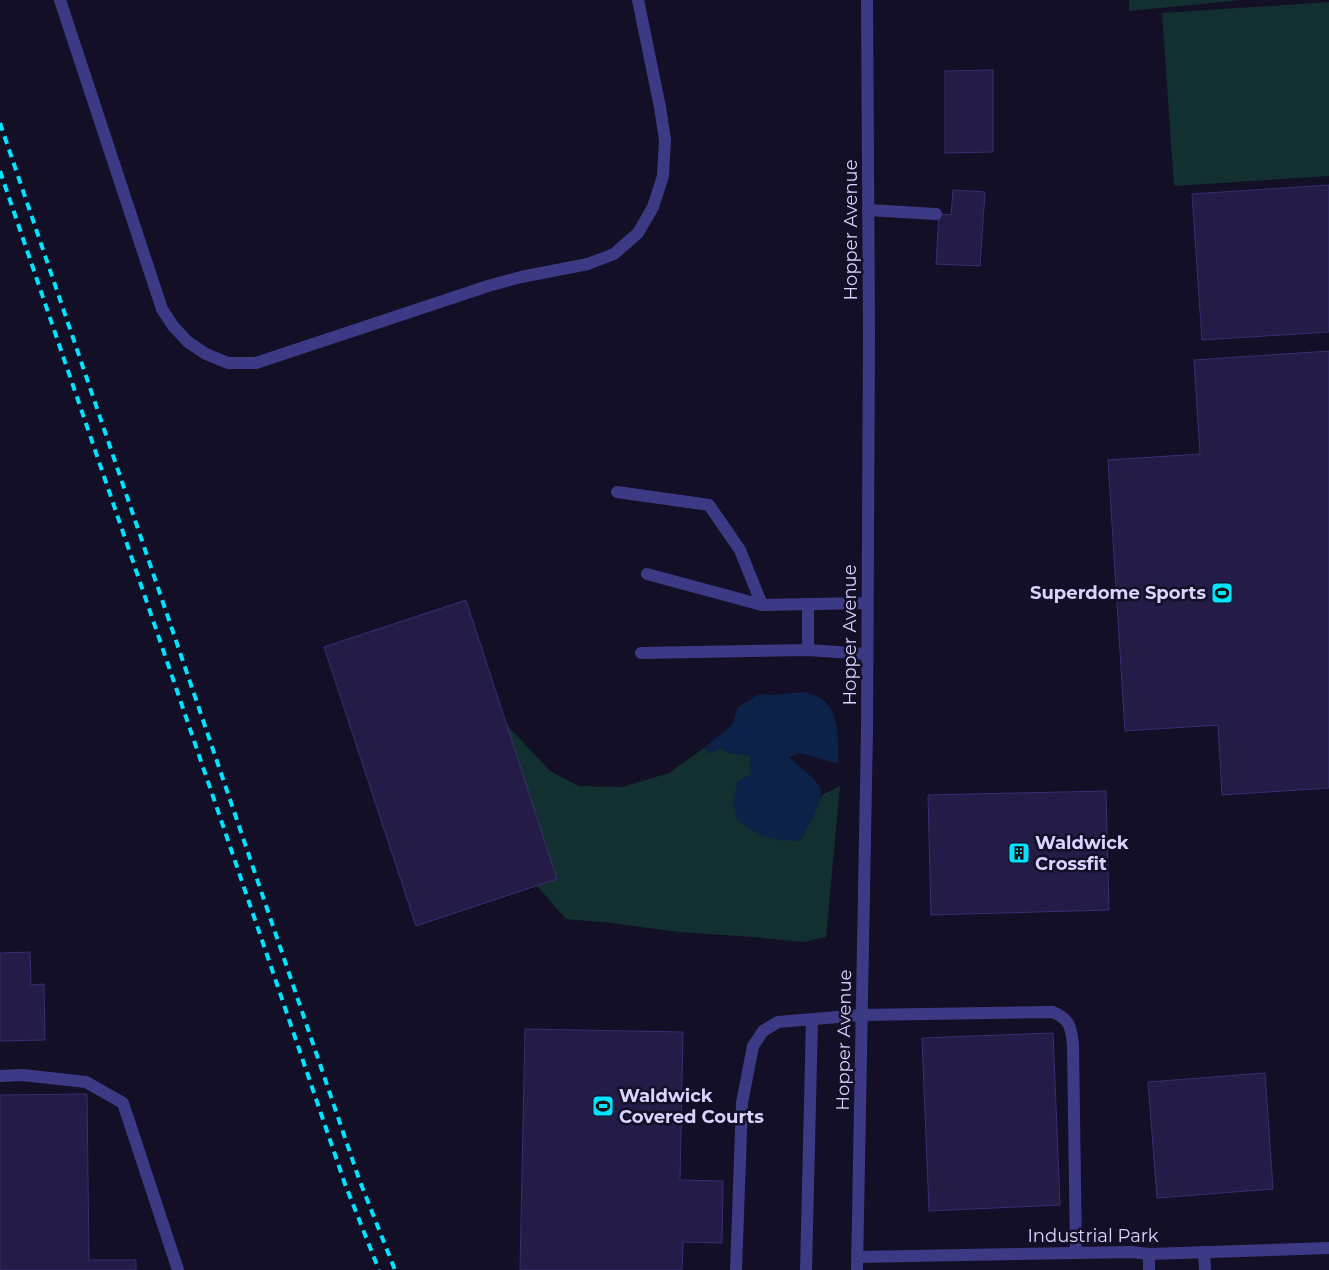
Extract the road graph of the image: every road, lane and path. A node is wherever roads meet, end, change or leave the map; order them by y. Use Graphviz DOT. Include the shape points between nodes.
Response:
graph roads {
  1 [pos="60,0"];
  2 [pos="638,0"];
  3 [pos="867,0"];
  4 [pos="868,210"];
  5 [pos="936,214"];
  6 [pos="617,492"];
  7 [pos="647,574"];
  8 [pos="867,603"];
  9 [pos="808,604"];
  10 [pos="762,605"];
  11 [pos="808,650"];
  12 [pos="641,653"];
  13 [pos="867,654"];
  14 [pos="862,1015"];
  15 [pos="812,1019"];
  16 [pos="0,1076"];
  17 [pos="1329,1248"];
  18 [pos="1076,1252"];
  19 [pos="1204,1252"];
  20 [pos="1149,1254"];
  21 [pos="857,1263"];
  22 [pos="178,1270"];
  23 [pos="736,1270"];
  24 [pos="806,1270"];
  25 [pos="1148,1270"];
  26 [pos="1205,1270"];
  1 -- 2 [label="street" via="162,309 188,342 206,354 228,363 247,363 488,286 588,264 614,254 638,232 654,207 663,176 665,140"];
  3 -- 4 [label="street, Hopper Avenue"];
  4 -- 5 [label="street"];
  4 -- 8 [label="street, Hopper Avenue"];
  6 -- 10 [label="street" via="709,504 740,550"];
  7 -- 10 [label="street"];
  8 -- 9 [label="street"];
  8 -- 13 [label="street, Hopper Avenue"];
  9 -- 10 [label="street"];
  9 -- 11 [label="street"];
  11 -- 12 [label="street"];
  11 -- 13 [label="street"];
  13 -- 14 [label="street, Hopper Avenue"];
  14 -- 15 [label="street"];
  14 -- 18 [label="street" via="1054,1012 1064,1016 1071,1028 1073,1046"];
  14 -- 21 [label="street, Hopper Avenue"];
  15 -- 23 [label="street" via="778,1022 763,1031 753,1046 742,1103"];
  15 -- 24 [label="street"];
  16 -- 22 [label="street" via="22,1075 86,1082 123,1103"];
  17 -- 19 [label="street, Industrial Park"];
  18 -- 20 [label="street, Industrial Park"];
  18 -- 21 [label="street, Industrial Park"];
  19 -- 20 [label="street, Industrial Park"];
  19 -- 26 [label="street"];
  20 -- 25 [label="street"];
}
